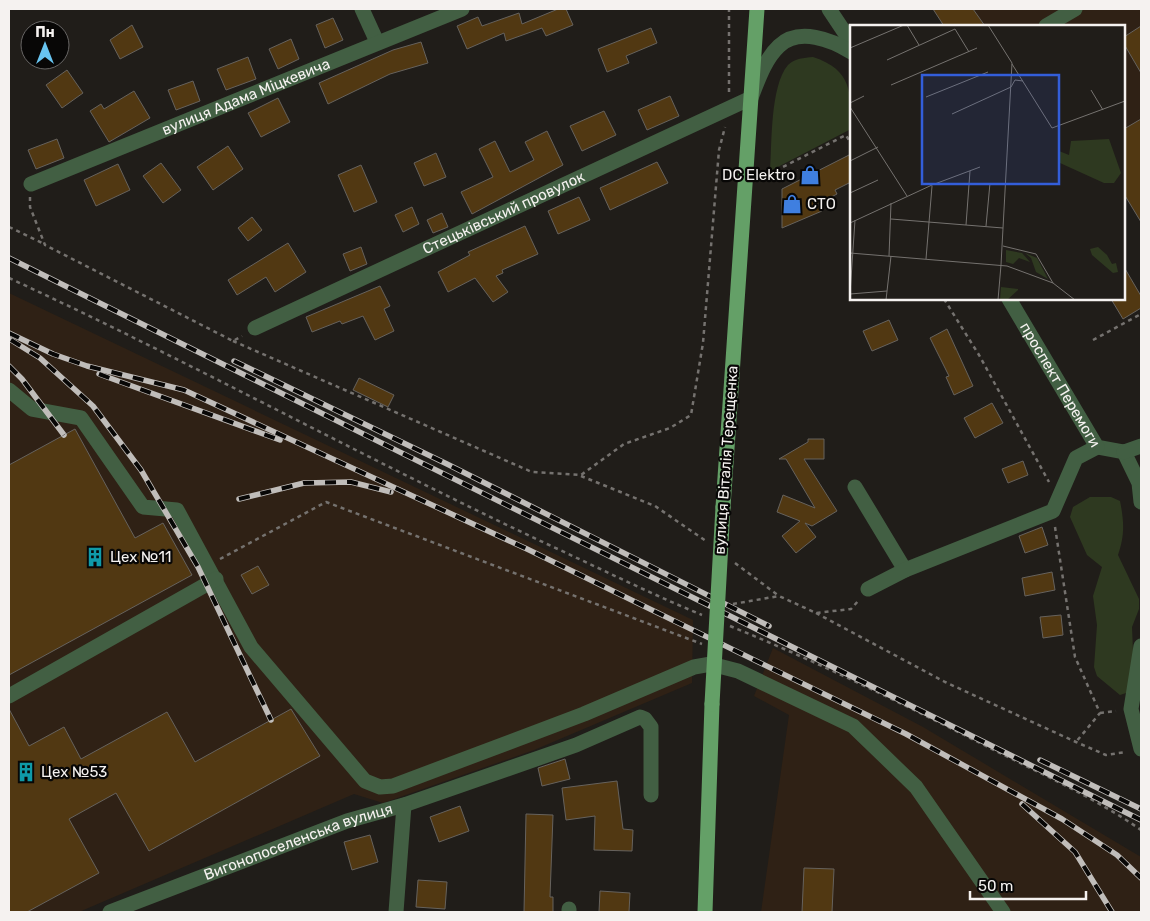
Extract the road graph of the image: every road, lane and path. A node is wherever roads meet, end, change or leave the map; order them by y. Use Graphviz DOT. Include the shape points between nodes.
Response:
graph roads {
  1 [pos="362,9"];
  2 [pos="462,9"];
  3 [pos="757,9"];
  4 [pos="829,9"];
  5 [pos="1075,9"];
  6 [pos="1048,25"];
  7 [pos="850,40"];
  8 [pos="377,42"];
  9 [pos="850,52"];
  10 [pos="751,98"];
  11 [pos="729,108"];
  12 [pos="850,142"];
  13 [pos="761,175"];
  14 [pos="32,184"];
  15 [pos="9,227"];
  16 [pos="45,245"];
  17 [pos="9,278"];
  18 [pos="945,300"];
  19 [pos="1010,300"];
  20 [pos="1141,314"];
  21 [pos="254,328"];
  22 [pos="1093,340"];
  23 [pos="233,341"];
  24 [pos="9,390"];
  25 [pos="1141,446"];
  26 [pos="1097,447"];
  27 [pos="1124,452"];
  28 [pos="581,475"];
  29 [pos="1140,483"];
  30 [pos="1049,486"];
  31 [pos="855,487"];
  32 [pos="1141,502"];
  33 [pos="1053,511"];
  34 [pos="709,544"];
  35 [pos="733,561"];
  36 [pos="208,565"];
  37 [pos="905,570"];
  38 [pos="216,579"];
  39 [pos="868,589"];
  40 [pos="780,596"];
  41 [pos="727,605"];
  42 [pos="699,609"];
  43 [pos="692,610"];
  44 [pos="816,613"];
  45 [pos="710,618"];
  46 [pos="728,625"];
  47 [pos="706,646"];
  48 [pos="1141,646"];
  49 [pos="9,696"];
  50 [pos="1076,742"];
  51 [pos="1137,750"];
  52 [pos="651,795"];
  53 [pos="404,805"];
  54 [pos="1141,830"];
  55 [pos="110,912"];
  56 [pos="396,912"];
  57 [pos="705,912"];
  58 [pos="1003,912"];
  1 -- 8 [label="street"];
  2 -- 8 [label="street, вулиця Адама Міцкевича"];
  3 -- 10 [label="main road, вулиця Віталія Терещенка"];
  4 -- 7 [label="street"];
  5 -- 6 [label="street"];
  8 -- 14 [label="street, вулиця Адама Міцкевича"];
  9 -- 10 [label="street" via="823,38 799,37 780,45 765,65"];
  10 -- 11 [label="street, Стецьківський провулок"];
  10 -- 57 [label="main road, вулиця Віталія Терещенка, bridge" via="723,507"];
  11 -- 21 [label="street, Стецьківський провулок"];
  11 -- 28 [label="path" via="719,150 703,343 691,415 670,428 624,444"];
  12 -- 13 [label="path" via="846,135"];
  14 -- 16 [label="path" via="30,208"];
  15 -- 16 [label="path"];
  16 -- 23 [label="path"];
  17 -- 43 [label="path" via="255,398 417,482 628,583"];
  18 -- 30 [label="path" via="980,355 1048,478"];
  19 -- 26 [label="street, проспект Перемоги"];
  20 -- 22 [label="path"];
  21 -- 23 [label="path"];
  23 -- 28 [label="path" via="532,472"];
  24 -- 36 [label="street" via="32,409 81,418 143,508 177,510"];
  25 -- 27 [label="street"];
  26 -- 27 [label="street, проспект Перемоги"];
  26 -- 33 [label="street" via="1076,458"];
  27 -- 29 [label="street"];
  28 -- 34 [label="path" via="654,506"];
  29 -- 32 [label="street"];
  31 -- 37 [label="street"];
  33 -- 37 [label="street"];
  33 -- 50 [label="path" via="1075,657 1100,713"];
  35 -- 40 [label="path"];
  36 -- 38 [label="street"];
  36 -- 47 [label="path" via="326,502"];
  37 -- 39 [label="street"];
  38 -- 49 [label="street"];
  38 -- 58 [label="street" via="251,647 365,781 380,787 393,786 584,714 694,667 711,664 738,672 853,726 916,787"];
  39 -- 44 [label="path" via="851,609"];
  40 -- 41 [label="path"];
  40 -- 44 [label="path"];
  42 -- 43 [label="path"];
  43 -- 45 [label="path"];
  44 -- 50 [label="path" via="946,682"];
  46 -- 54 [label="path" via="799,654 926,716 1067,787"];
  48 -- 51 [label="street" via="1131,709"];
  50 -- 51 [label="path" via="1106,755"];
  52 -- 53 [label="street, Вигонопоселенська вулиця" via="651,727 640,717 576,745"];
  53 -- 55 [label="street, Вигонопоселенська вулиця" via="347,821"];
  53 -- 56 [label="street"];
}
